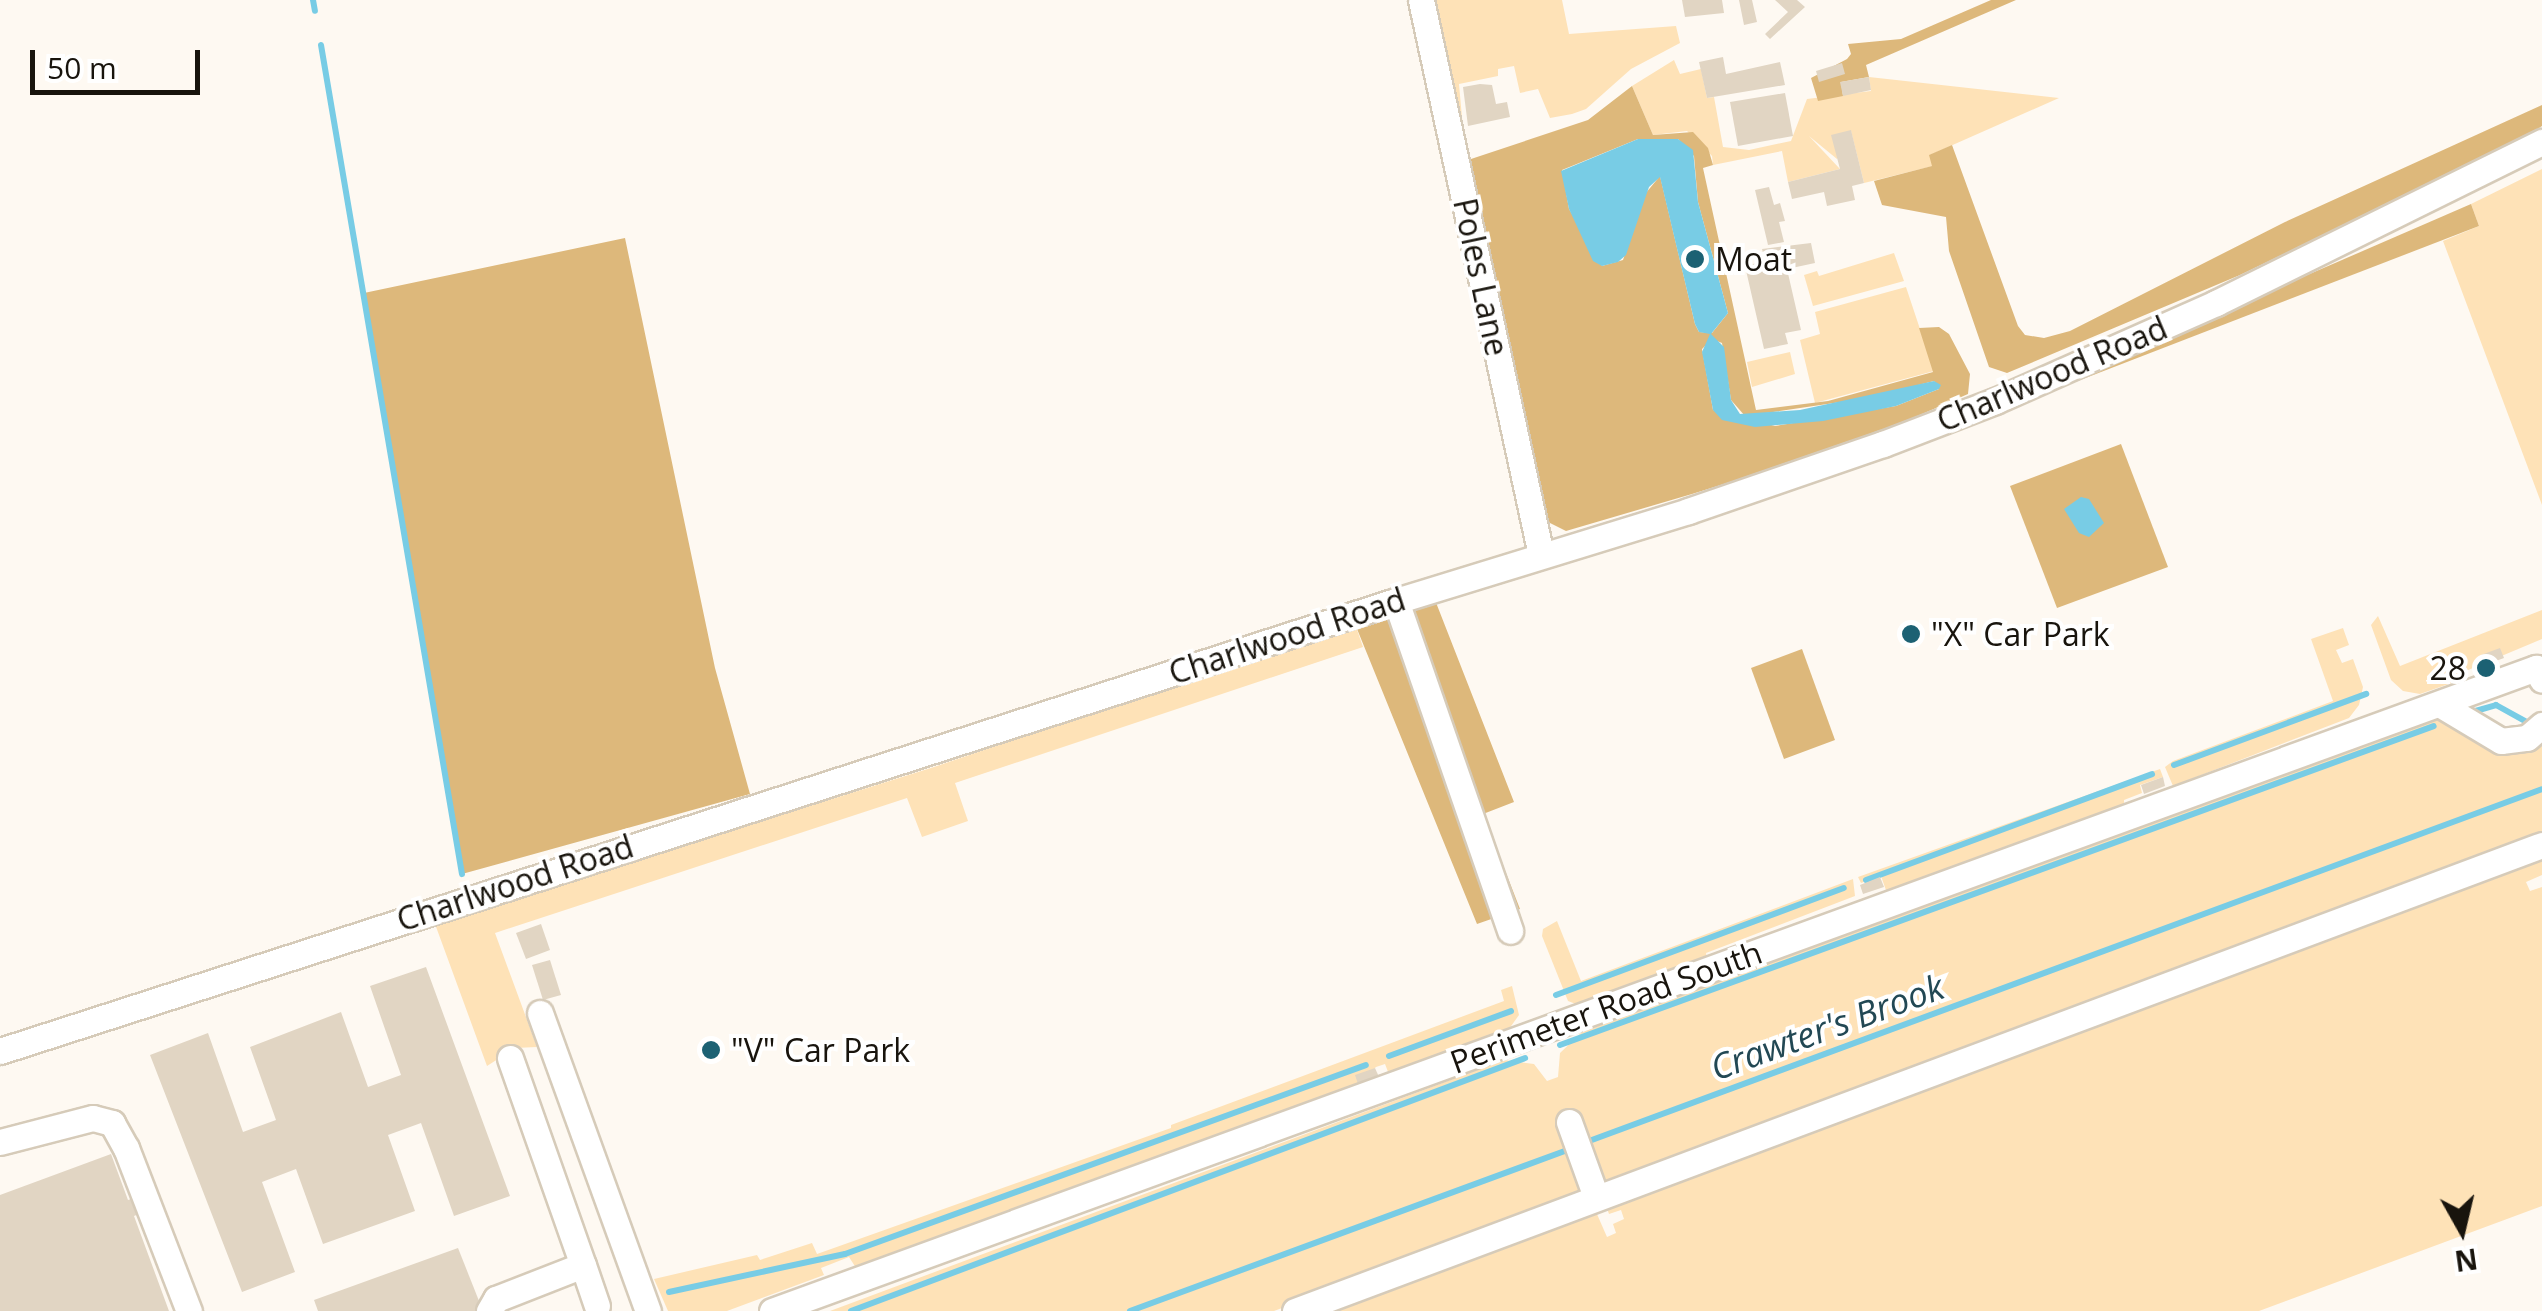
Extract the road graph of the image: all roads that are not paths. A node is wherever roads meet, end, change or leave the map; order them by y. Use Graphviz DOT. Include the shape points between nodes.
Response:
graph roads {
  1 [pos="1421,0"];
  2 [pos="2542,142"];
  3 [pos="1541,555"];
  4 [pos="1396,600"];
  5 [pos="2540,671"];
  6 [pos="2441,705"];
  7 [pos="2542,725"];
  8 [pos="2542,845"];
  9 [pos="1510,931"];
  10 [pos="540,1014"];
  11 [pos="0,1051"];
  12 [pos="510,1058"];
  13 [pos="1569,1122"];
  14 [pos="0,1142"];
  15 [pos="1596,1196"];
  16 [pos="583,1265"];
  17 [pos="644,1300"];
  18 [pos="598,1308"];
  19 [pos="189,1311"];
  20 [pos="490,1311"];
  21 [pos="772,1311"];
  22 [pos="1295,1311"];
  1 -- 3 [label="street, Poles Lane"];
  2 -- 3 [label="street, Charlwood Road" via="2216,303 1995,401 1741,493"];
  3 -- 4 [label="street, Charlwood Road"];
  4 -- 9 [label="street"];
  4 -- 11 [label="street, Charlwood Road"];
  5 -- 6 [label="street, Perimeter Road South"];
  6 -- 7 [label="street" via="2502,741 2527,738"];
  6 -- 21 [label="street, Perimeter Road South"];
  8 -- 15 [label="street"];
  10 -- 17 [label="street"];
  12 -- 16 [label="street"];
  13 -- 15 [label="street"];
  14 -- 19 [label="street" via="93,1118 112,1123"];
  15 -- 22 [label="street"];
  16 -- 18 [label="street"];
  16 -- 20 [label="street" via="496,1299"];
  17 -- 18 [label="street"];
}
